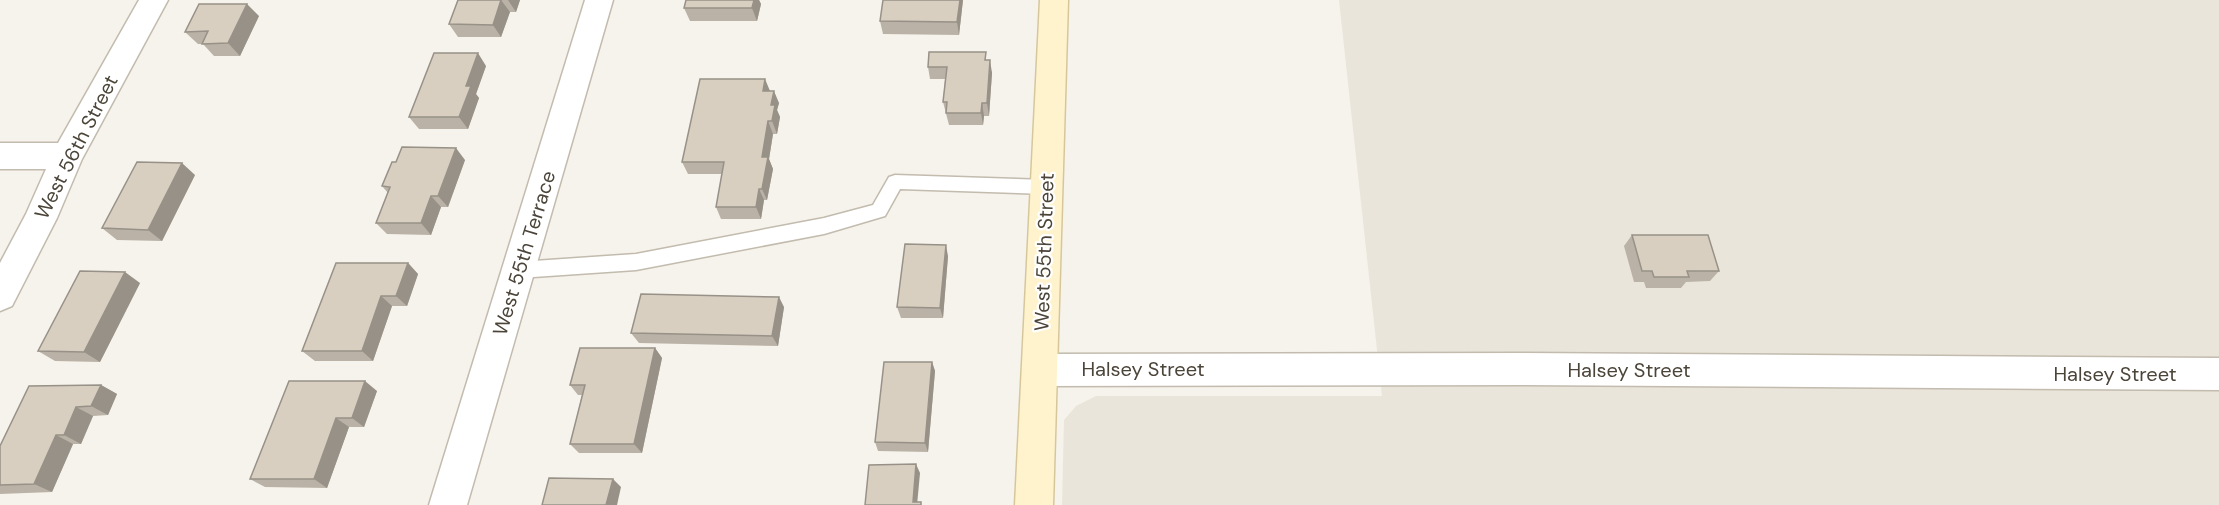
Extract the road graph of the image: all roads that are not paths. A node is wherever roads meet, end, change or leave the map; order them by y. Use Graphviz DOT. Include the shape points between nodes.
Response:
graph roads {
  1 [pos="154,0"];
  2 [pos="599,0"];
  3 [pos="1054,0"];
  4 [pos="0,156"];
  5 [pos="67,156"];
  6 [pos="1047,187"];
  7 [pos="519,270"];
  8 [pos="0,296"];
  9 [pos="1040,370"];
  10 [pos="2219,374"];
  11 [pos="448,505"];
  12 [pos="1034,505"];
  1 -- 5 [label="street, West 56th Street"];
  2 -- 7 [label="street, West 55th Terrace"];
  3 -- 6 [label="street, West 55th Street"];
  4 -- 5 [label="street"];
  5 -- 8 [label="street, West 56th Street" via="41,218"];
  6 -- 7 [label="lane" via="895,182 879,211 824,226 636,262"];
  6 -- 9 [label="street, West 55th Street"];
  7 -- 11 [label="street, West 55th Terrace"];
  9 -- 10 [label="street, Halsey Street"];
  9 -- 12 [label="street, West 55th Street"];
}
